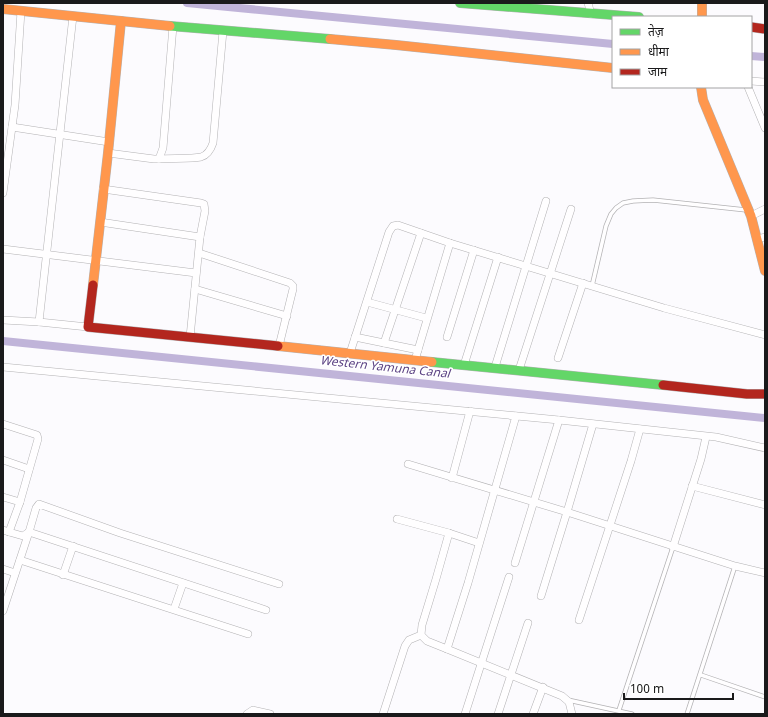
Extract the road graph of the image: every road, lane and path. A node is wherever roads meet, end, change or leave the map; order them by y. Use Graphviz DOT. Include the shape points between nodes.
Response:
graph roads {
  1 [pos="460,3"];
  2 [pos="588,3"];
  3 [pos="702,3"];
  4 [pos="3,9"];
  5 [pos="21,11"];
  6 [pos="591,14"];
  7 [pos="73,16"];
  8 [pos="622,16"];
  9 [pos="702,16"];
  10 [pos="121,21"];
  11 [pos="173,26"];
  12 [pos="752,27"];
  13 [pos="765,29"];
  14 [pos="223,31"];
  15 [pos="612,68"];
  16 [pos="752,81"];
  17 [pos="765,82"];
  18 [pos="701,88"];
  19 [pos="748,88"];
  20 [pos="12,128"];
  21 [pos="765,128"];
  22 [pos="60,135"];
  23 [pos="3,141"];
  24 [pos="11,142"];
  25 [pos="109,142"];
  26 [pos="108,153"];
  27 [pos="159,159"];
  28 [pos="4,179"];
  29 [pos="103,189"];
  30 [pos="3,193"];
  31 [pos="546,201"];
  32 [pos="571,209"];
  33 [pos="765,209"];
  34 [pos="750,213"];
  35 [pos="100,222"];
  36 [pos="421,233"];
  37 [pos="200,237"];
  38 [pos="761,238"];
  39 [pos="450,243"];
  40 [pos="3,249"];
  41 [pos="474,250"];
  42 [pos="198,253"];
  43 [pos="46,254"];
  44 [pos="498,257"];
  45 [pos="96,260"];
  46 [pos="526,265"];
  47 [pos="765,271"];
  48 [pos="196,273"];
  49 [pos="550,273"];
  50 [pos="583,283"];
  51 [pos="592,286"];
  52 [pos="195,288"];
  53 [pos="366,302"];
  54 [pos="395,310"];
  55 [pos="287,316"];
  56 [pos="426,318"];
  57 [pos="3,320"];
  58 [pos="39,322"];
  59 [pos="88,327"];
  60 [pos="765,335"];
  61 [pos="190,337"];
  62 [pos="355,337"];
  63 [pos="446,337"];
  64 [pos="384,343"];
  65 [pos="279,346"];
  66 [pos="418,350"];
  67 [pos="350,353"];
  68 [pos="558,358"];
  69 [pos="415,360"];
  70 [pos="464,365"];
  71 [pos="3,367"];
  72 [pos="495,367"];
  73 [pos="519,370"];
  74 [pos="765,394"];
  75 [pos="470,412"];
  76 [pos="516,416"];
  77 [pos="559,420"];
  78 [pos="3,424"];
  79 [pos="593,424"];
  80 [pos="640,429"];
  81 [pos="706,436"];
  82 [pos="765,448"];
  83 [pos="3,460"];
  84 [pos="408,464"];
  85 [pos="29,469"];
  86 [pos="452,478"];
  87 [pos="692,486"];
  88 [pos="494,490"];
  89 [pos="3,497"];
  90 [pos="20,502"];
  91 [pos="535,502"];
  92 [pos="765,505"];
  93 [pos="567,512"];
  94 [pos="397,519"];
  95 [pos="611,525"];
  96 [pos="6,531"];
  97 [pos="29,532"];
  98 [pos="449,533"];
  99 [pos="479,543"];
  100 [pos="72,546"];
  101 [pos="673,547"];
  102 [pos="20,560"];
  103 [pos="515,563"];
  104 [pos="735,566"];
  105 [pos="3,569"];
  106 [pos="15,573"];
  107 [pos="765,573"];
  108 [pos="63,575"];
  109 [pos="509,577"];
  110 [pos="183,583"];
  111 [pos="279,584"];
  112 [pos="541,596"];
  113 [pos="174,609"];
  114 [pos="3,610"];
  115 [pos="266,610"];
  116 [pos="579,620"];
  117 [pos="528,623"];
  118 [pos="248,634"];
  119 [pos="421,636"];
  120 [pos="447,649"];
  121 [pos="481,663"];
  122 [pos="701,675"];
  123 [pos="511,676"];
  124 [pos="543,687"];
  125 [pos="765,697"];
  126 [pos="567,700"];
  127 [pos="619,710"];
  128 [pos="247,714"];
  129 [pos="270,714"];
  130 [pos="383,714"];
  131 [pos="465,714"];
  132 [pos="498,714"];
  133 [pos="533,714"];
  134 [pos="572,714"];
  135 [pos="632,714"];
  136 [pos="687,714"];
  1 -- 6 [label="street"];
  2 -- 6 [label="street"];
  3 -- 9 [label="street"];
  4 -- 5 [label="street"];
  5 -- 7 [label="street"];
  5 -- 20 [label="street"];
  6 -- 8 [label="street"];
  7 -- 10 [label="street"];
  7 -- 22 [label="street"];
  10 -- 11 [label="street"];
  10 -- 25 [label="street"];
  11 -- 14 [label="street"];
  11 -- 27 [label="street" via="163,148"];
  12 -- 13 [label="street"];
  14 -- 15 [label="street" via="396,45"];
  14 -- 27 [label="street" via="212,148 201,157"];
  16 -- 17 [label="street"];
  18 -- 34 [label="street" via="703,100"];
  19 -- 21 [label="street"];
  20 -- 22 [label="street"];
  20 -- 24 [label="street"];
  22 -- 25 [label="street"];
  22 -- 43 [label="street"];
  23 -- 24 [label="street"];
  24 -- 28 [label="street"];
  25 -- 26 [label="street"];
  26 -- 27 [label="street"];
  26 -- 29 [label="street"];
  28 -- 30 [label="street"];
  29 -- 35 [label="street"];
  29 -- 37 [label="street" via="204,204"];
  31 -- 46 [label="street"];
  32 -- 49 [label="street"];
  33 -- 34 [label="street"];
  34 -- 38 [label="street"];
  34 -- 51 [label="lane" via="653,200 623,203 611,214 606,226"];
  35 -- 37 [label="street"];
  35 -- 45 [label="street"];
  36 -- 39 [label="street"];
  36 -- 53 [label="street" via="398,225 391,228"];
  36 -- 54 [label="street"];
  37 -- 42 [label="street"];
  38 -- 47 [label="street"];
  39 -- 41 [label="street"];
  39 -- 56 [label="street"];
  40 -- 43 [label="street"];
  41 -- 44 [label="street"];
  41 -- 63 [label="street"];
  42 -- 48 [label="street"];
  42 -- 55 [label="street" via="293,286"];
  43 -- 45 [label="street"];
  43 -- 58 [label="street"];
  44 -- 46 [label="street"];
  44 -- 70 [label="street"];
  45 -- 48 [label="street"];
  45 -- 59 [label="street"];
  46 -- 49 [label="street"];
  46 -- 72 [label="street"];
  48 -- 52 [label="street"];
  49 -- 50 [label="street"];
  49 -- 73 [label="street"];
  50 -- 51 [label="street"];
  50 -- 68 [label="street"];
  51 -- 60 [label="street"];
  52 -- 55 [label="street"];
  52 -- 61 [label="street"];
  53 -- 54 [label="street"];
  53 -- 62 [label="street"];
  54 -- 56 [label="street"];
  54 -- 64 [label="street"];
  55 -- 65 [label="street"];
  56 -- 66 [label="street"];
  57 -- 58 [label="street"];
  58 -- 59 [label="street"];
  59 -- 61 [label="street"];
  61 -- 65 [label="street"];
  62 -- 64 [label="street"];
  62 -- 67 [label="street"];
  64 -- 66 [label="street"];
  65 -- 67 [label="street"];
  66 -- 69 [label="street"];
  67 -- 69 [label="street"];
  69 -- 70 [label="street"];
  70 -- 72 [label="street"];
  71 -- 75 [label="street"];
  72 -- 73 [label="street"];
  73 -- 74 [label="street"];
  75 -- 76 [label="street"];
  75 -- 86 [label="street"];
  76 -- 77 [label="street"];
  76 -- 88 [label="street"];
  77 -- 79 [label="street"];
  77 -- 91 [label="street"];
  78 -- 85 [label="street" via="37,435"];
  79 -- 80 [label="street"];
  79 -- 93 [label="street"];
  80 -- 81 [label="street"];
  80 -- 95 [label="street"];
  81 -- 82 [label="street"];
  81 -- 87 [label="street"];
  83 -- 85 [label="street"];
  84 -- 86 [label="street"];
  85 -- 90 [label="street"];
  86 -- 88 [label="street"];
  87 -- 92 [label="street"];
  87 -- 101 [label="street"];
  88 -- 91 [label="street"];
  88 -- 99 [label="street"];
  89 -- 90 [label="street"];
  90 -- 96 [label="street"];
  91 -- 93 [label="street"];
  91 -- 103 [label="street"];
  93 -- 95 [label="street"];
  93 -- 112 [label="street"];
  94 -- 98 [label="street"];
  95 -- 101 [label="street"];
  95 -- 116 [label="street"];
  96 -- 97 [label="street" via="20,536"];
  97 -- 100 [label="street"];
  97 -- 102 [label="street"];
  97 -- 111 [label="street" via="39,504"];
  98 -- 99 [label="street"];
  98 -- 119 [label="street"];
  99 -- 120 [label="street"];
  100 -- 108 [label="street"];
  100 -- 110 [label="street"];
  101 -- 104 [label="street"];
  101 -- 127 [label="lane"];
  102 -- 106 [label="street"];
  102 -- 108 [label="street"];
  104 -- 107 [label="street"];
  104 -- 122 [label="lane"];
  105 -- 106 [label="street"];
  106 -- 114 [label="street"];
  108 -- 113 [label="street"];
  109 -- 121 [label="street"];
  110 -- 113 [label="street"];
  110 -- 115 [label="street"];
  113 -- 118 [label="street"];
  117 -- 123 [label="street"];
  119 -- 120 [label="street"];
  119 -- 130 [label="street" via="409,640 405,646"];
  120 -- 121 [label="street"];
  121 -- 123 [label="street"];
  121 -- 131 [label="street"];
  122 -- 125 [label="lane"];
  122 -- 136 [label="lane"];
  123 -- 124 [label="street"];
  123 -- 132 [label="street"];
  124 -- 126 [label="street"];
  124 -- 133 [label="street"];
  126 -- 127 [label="lane"];
  126 -- 134 [label="street"];
  127 -- 135 [label="lane"];
  128 -- 129 [label="street" via="253,710"];
}
